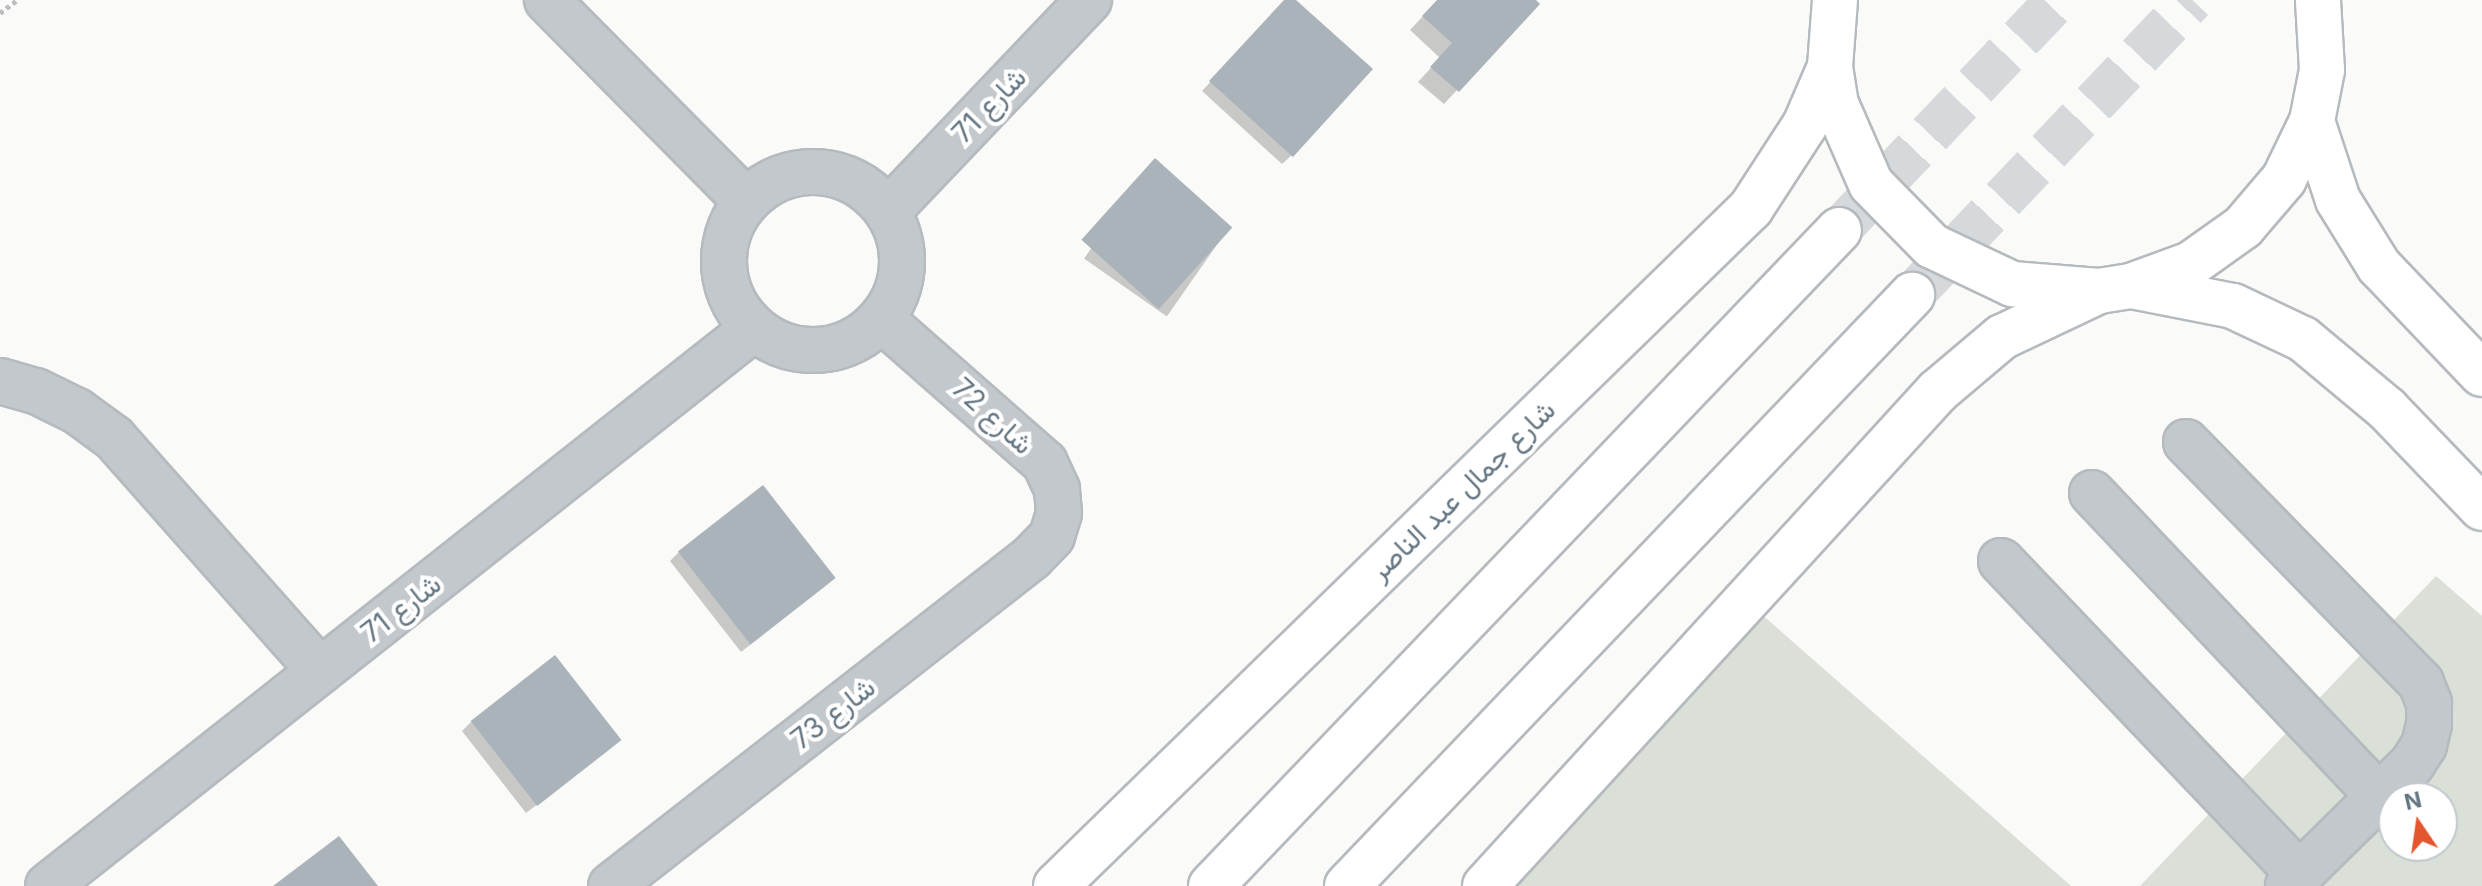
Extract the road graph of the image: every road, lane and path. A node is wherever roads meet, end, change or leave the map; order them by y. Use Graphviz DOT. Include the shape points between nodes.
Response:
graph roads {
  1 [pos="17,0"];
  2 [pos="547,0"];
  3 [pos="1089,0"];
  4 [pos="1835,0"];
  5 [pos="2318,0"];
  6 [pos="2342,0"];
  7 [pos="0,13"];
  8 [pos="1830,67"];
  9 [pos="2322,70"];
  10 [pos="2312,121"];
  11 [pos="746,201"];
  12 [pos="889,210"];
  13 [pos="1839,230"];
  14 [pos="2115,288"];
  15 [pos="1912,295"];
  16 [pos="882,320"];
  17 [pos="753,329"];
  18 [pos="2482,374"];
  19 [pos="0,381"];
  20 [pos="2186,442"];
  21 [pos="2092,493"];
  22 [pos="2482,508"];
  23 [pos="1052,536"];
  24 [pos="2001,561"];
  25 [pos="320,671"];
  26 [pos="2394,782"];
  27 [pos="2378,796"];
  28 [pos="2378,798"];
  29 [pos="2294,880"];
  30 [pos="48,886"];
  31 [pos="611,886"];
  32 [pos="1056,886"];
  33 [pos="1211,886"];
  34 [pos="1347,886"];
  35 [pos="1485,886"];
  1 -- 7 [label="path"];
  2 -- 11 [label="street"];
  3 -- 12 [label="street, شارع 71"];
  4 -- 8 [label="main road"];
  5 -- 9 [label="main road"];
  6 -- 9 [label="main road"];
  8 -- 14 [label="main road" via="1836,104 1871,184 1932,246 2012,284"];
  8 -- 32 [label="main road, شارع جمال عبد الناصر" via="1805,125 1751,208"];
  9 -- 10 [label="main road"];
  10 -- 14 [label="main road" via="2284,179 2243,227 2191,264"];
  10 -- 18 [label="main road" via="2338,200 2379,266"];
  11 -- 12 [label="street" via="780,177 819,171 858,183"];
  11 -- 17 [label="street" via="728,231 723,267 732,301"];
  12 -- 16 [label="street" via="901,237 904,266 897,295"];
  13 -- 33 [label="main road"];
  14 -- 22 [label="main road" via="2233,306 2303,339 2387,409"];
  14 -- 35 [label="main road" via="2002,337 1938,391"];
  15 -- 34 [label="main road"];
  16 -- 17 [label="street" via="854,342 819,351 784,347"];
  16 -- 23 [label="street, شارع 72" via="1045,463 1057,489 1059,513"];
  17 -- 25 [label="street, شارع 71"];
  19 -- 25 [label="street" via="77,411 114,438"];
  20 -- 26 [label="street" via="2421,683 2429,703 2424,745"];
  21 -- 27 [label="street"];
  23 -- 31 [label="street, شارع 73" via="1031,558"];
  24 -- 29 [label="street"];
  25 -- 30 [label="street, شارع 71"];
  28 -- 29 [label="street"];
}
